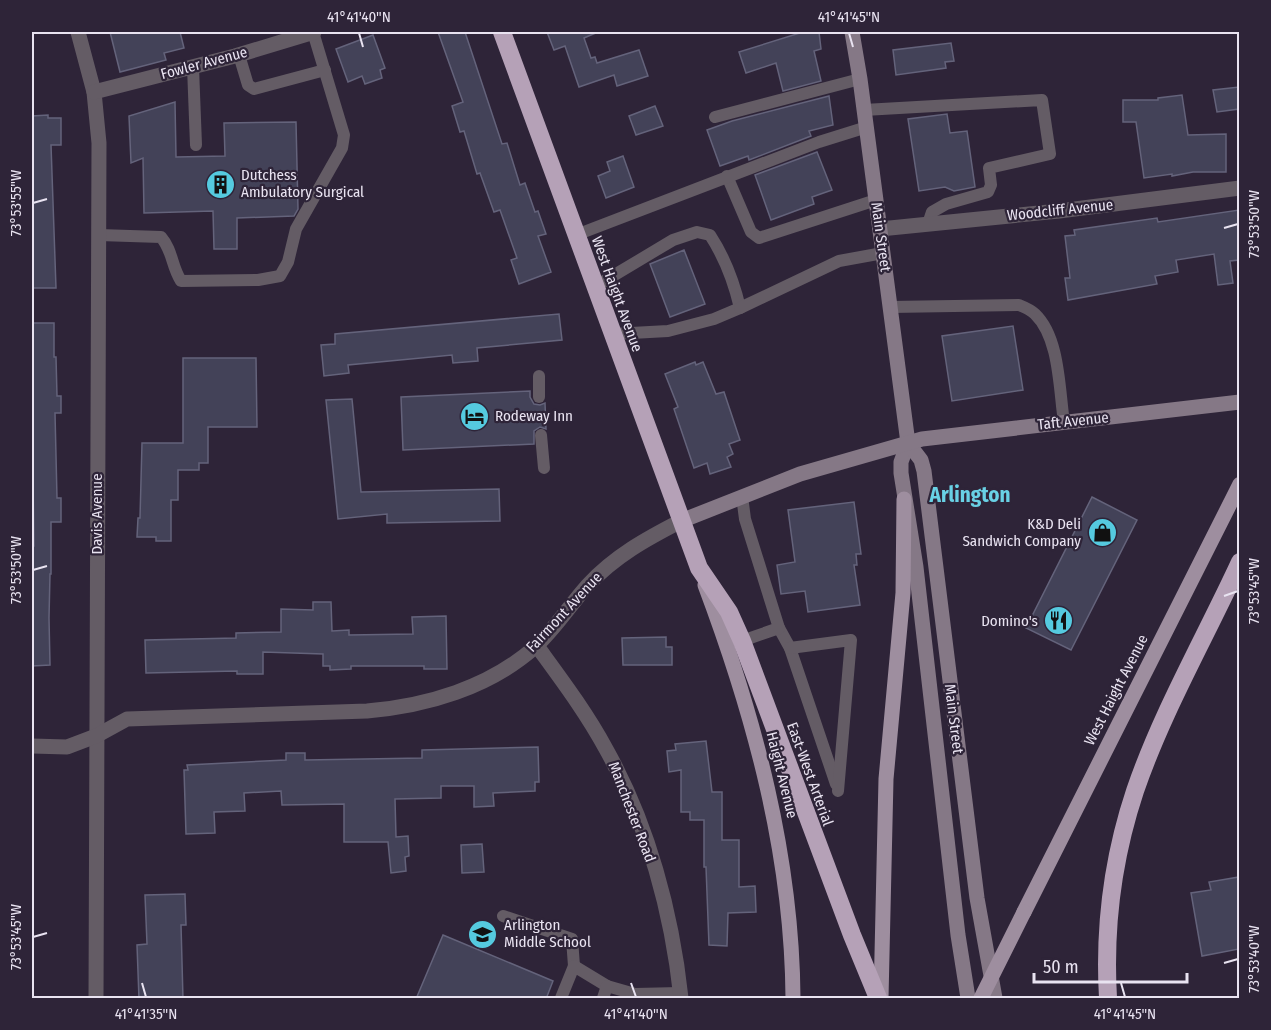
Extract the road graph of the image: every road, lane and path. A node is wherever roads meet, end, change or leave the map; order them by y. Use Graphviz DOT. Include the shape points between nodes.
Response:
graph roads {
  1 [pos="78,32"];
  2 [pos="314,32"];
  3 [pos="502,32"];
  4 [pos="852,32"];
  5 [pos="239,55"];
  6 [pos="193,67"];
  7 [pos="325,70"];
  8 [pos="860,79"];
  9 [pos="94,92"];
  10 [pos="864,110"];
  11 [pos="715,117"];
  12 [pos="867,127"];
  13 [pos="196,145"];
  14 [pos="727,176"];
  15 [pos="1239,188"];
  16 [pos="876,200"];
  17 [pos="928,224"];
  18 [pos="880,229"];
  19 [pos="99,235"];
  20 [pos="576,235"];
  21 [pos="883,253"];
  22 [pos="596,286"];
  23 [pos="890,307"];
  24 [pos="740,308"];
  25 [pos="613,334"];
  26 [pos="538,376"];
  27 [pos="539,397"];
  28 [pos="1239,402"];
  29 [pos="1064,422"];
  30 [pos="541,435"];
  31 [pos="908,443"];
  32 [pos="544,468"];
  33 [pos="1239,484"];
  34 [pos="742,496"];
  35 [pos="904,499"];
  36 [pos="681,521"];
  37 [pos="1239,562"];
  38 [pos="699,568"];
  39 [pos="779,628"];
  40 [pos="735,643"];
  41 [pos="537,646"];
  42 [pos="790,648"];
  43 [pos="96,736"];
  44 [pos="32,746"];
  45 [pos="503,916"];
  46 [pos="574,966"];
  47 [pos="607,986"];
  48 [pos="634,996"];
  49 [pos="680,996"];
  50 [pos="96,999"];
  51 [pos="561,999"];
  52 [pos="603,999"];
  53 [pos="793,999"];
  54 [pos="880,999"];
  55 [pos="968,999"];
  56 [pos="981,999"];
  57 [pos="995,999"];
  58 [pos="1108,999"];
  1 -- 9 [label="street, Davis Avenue"];
  2 -- 5 [label="street, Fowler Avenue"];
  2 -- 7 [label="lane"];
  3 -- 20 [label="highway, West Haight Avenue"];
  4 -- 8 [label="street, Main Street"];
  5 -- 6 [label="street, Fowler Avenue"];
  5 -- 7 [label="lane" via="248,85 254,89"];
  6 -- 9 [label="street, Fowler Avenue"];
  6 -- 13 [label="lane"];
  7 -- 19 [label="lane" via="344,135 342,148 296,229 288,262 280,276 181,281 169,247 161,237"];
  8 -- 10 [label="street, Main Street"];
  8 -- 11 [label="lane"];
  9 -- 19 [label="street, Davis Avenue" via="99,143"];
  10 -- 12 [label="street, Main Street"];
  10 -- 17 [label="lane" via="1042,100 1050,154 988,168 988,192 946,204 932,212"];
  12 -- 14 [label="lane"];
  12 -- 16 [label="street, Main Street"];
  14 -- 16 [label="lane" via="751,232 759,238"];
  14 -- 20 [label="lane"];
  15 -- 17 [label="street, Woodcliff Avenue"];
  16 -- 18 [label="street, Main Street"];
  17 -- 18 [label="street, Woodcliff Avenue"];
  18 -- 21 [label="street, Main Street"];
  19 -- 43 [label="street, Davis Avenue"];
  20 -- 22 [label="highway, West Haight Avenue"];
  21 -- 23 [label="street, Main Street"];
  21 -- 24 [label="lane" via="839,261"];
  22 -- 24 [label="lane" via="673,240 697,232 710,235 720,250"];
  22 -- 25 [label="highway, West Haight Avenue"];
  23 -- 29 [label="lane" via="1018,305 1034,313 1054,351"];
  23 -- 31 [label="street, Main Street"];
  24 -- 25 [label="lane" via="668,331"];
  25 -- 36 [label="highway, West Haight Avenue"];
  26 -- 27 [label="lane"];
  28 -- 29 [label="street, Taft Avenue"];
  29 -- 31 [label="street, Taft Avenue"];
  30 -- 32 [label="lane"];
  31 -- 34 [label="street, Fairmont Avenue" via="819,468"];
  31 -- 35 [label="street, Main Street" via="902,462"];
  31 -- 57 [label="street, Main Street" via="924,471 977,898"];
  33 -- 56 [label="main road, West Haight Avenue, bridge"];
  34 -- 36 [label="street, Fairmont Avenue"];
  34 -- 39 [label="lane" via="745,519"];
  35 -- 54 [label="main road" via="903,593 886,779"];
  35 -- 55 [label="street, Main Street"];
  36 -- 38 [label="highway, West Haight Avenue"];
  36 -- 41 [label="street, Fairmont Avenue" via="619,556"];
  37 -- 58 [label="highway" via="1162,724 1135,791 1111,894"];
  38 -- 40 [label="highway, East-West Arterial" via="729,612"];
  39 -- 40 [label="lane"];
  39 -- 42 [label="lane"];
  40 -- 53 [label="main road, Haight Avenue" via="780,844 790,919"];
  40 -- 54 [label="highway, East-West Arterial"];
  41 -- 43 [label="street, Fairmont Avenue" via="488,678 421,704 367,711 128,719"];
  41 -- 49 [label="street, Manchester Road" via="601,739 633,806 662,899"];
  42 -- 42 [label="lane" via="834,780 838,791 850,640"];
  43 -- 44 [label="street, Fairmont Avenue" via="67,747"];
  43 -- 50 [label="street, Davis Avenue"];
  45 -- 46 [label="lane" via="572,939"];
  46 -- 47 [label="lane"];
  46 -- 51 [label="lane"];
  47 -- 48 [label="lane"];
  47 -- 52 [label="lane"];
  48 -- 49 [label="lane"];
}
